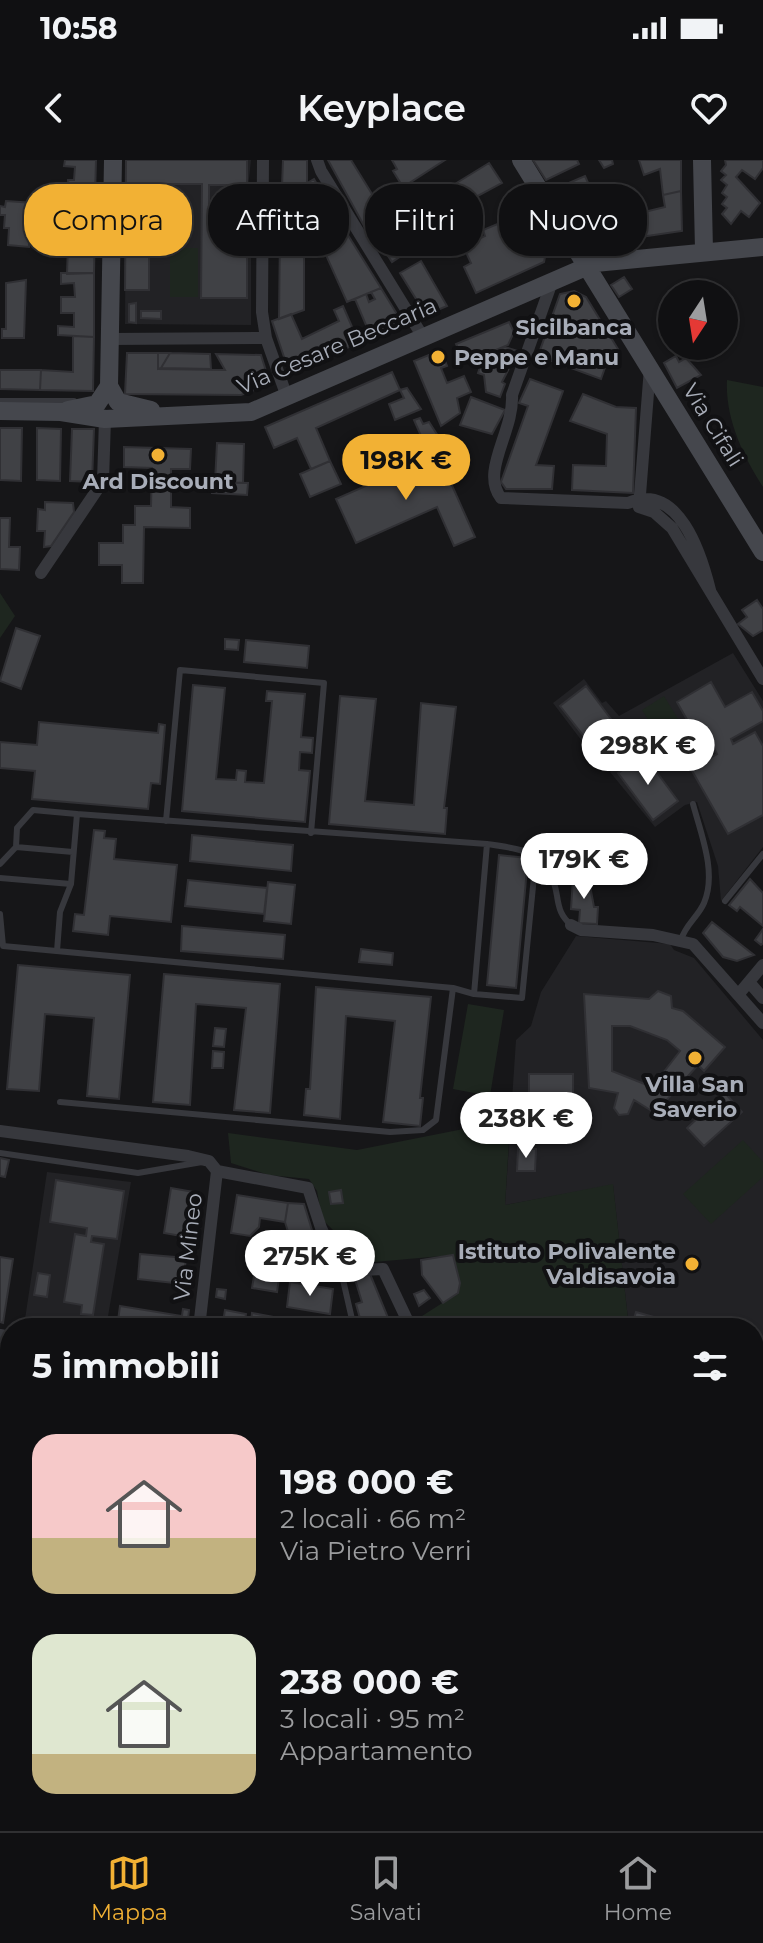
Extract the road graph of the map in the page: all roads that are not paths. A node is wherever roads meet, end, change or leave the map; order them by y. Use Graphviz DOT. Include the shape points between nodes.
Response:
graph roads {
  1 [pos="113,160"];
  2 [pos="263,160"];
  3 [pos="317,160"];
  4 [pos="521,160"];
  5 [pos="702,160"];
  6 [pos="763,247"];
  7 [pos="704,250"];
  8 [pos="587,266"];
  9 [pos="553,279"];
  10 [pos="423,337"];
  11 [pos="266,338"];
  12 [pos="111,339"];
  13 [pos="650,368"];
  14 [pos="287,397"];
  15 [pos="0,401"];
  16 [pos="108,402"];
  17 [pos="0,411"];
  18 [pos="639,499"];
  19 [pos="763,552"];
  20 [pos="41,573"];
  21 [pos="759,662"];
  22 [pos="763,679"];
  23 [pos="693,804"];
  24 [pos="77,814"];
  25 [pos="166,821"];
  26 [pos="311,833"];
  27 [pos="487,844"];
  28 [pos="16,847"];
  29 [pos="73,852"];
  30 [pos="763,854"];
  31 [pos="536,856"];
  32 [pos="0,864"];
  33 [pos="0,878"];
  34 [pos="71,884"];
  35 [pos="725,901"];
  36 [pos="0,914"];
  37 [pos="571,925"];
  38 [pos="681,940"];
  39 [pos="57,951"];
  40 [pos="763,965"];
  41 [pos="749,982"];
  42 [pos="453,988"];
  43 [pos="474,994"];
  44 [pos="738,995"];
  45 [pos="763,998"];
  46 [pos="763,1023"];
  47 [pos="60,1102"];
  48 [pos="0,1131"];
  49 [pos="0,1153"];
  50 [pos="213,1166"];
  51 [pos="341,1271"];
  52 [pos="200,1318"];
  53 [pos="352,1318"];
  54 [pos="406,1318"];
  1 -- 12 [label="main road"];
  2 -- 11 [label="street"];
  3 -- 10 [label="street"];
  4 -- 8 [label="main road, Via Cifali"];
  5 -- 7 [label="main road"];
  6 -- 7 [label="main road, Via Cesare Beccaria"];
  7 -- 8 [label="main road, Via Cesare Beccaria"];
  8 -- 9 [label="main road, Via Cesare Beccaria"];
  8 -- 13 [label="main road, Via Cifali"];
  9 -- 10 [label="main road, Via Cesare Beccaria"];
  9 -- 18 [label="street" via="512,395 513,415 492,486 501,498 628,503"];
  10 -- 14 [label="main road, Via Cesare Beccaria"];
  11 -- 12 [label="street"];
  11 -- 14 [label="street"];
  12 -- 16 [label="main road"];
  13 -- 18 [label="street"];
  13 -- 19 [label="main road, Via Cifali"];
  14 -- 16 [label="main road, Via Cesare Beccaria" via="232,415 170,413 142,419"];
  15 -- 16 [label="lane"];
  16 -- 17 [label="main road, Via Cesare Beccaria" via="61,412"];
  16 -- 20 [label="street" via="103,481"];
  18 -- 21 [label="street" via="660,502 681,520 701,553 720,613"];
  21 -- 22 [label="street"];
  23 -- 38 [label="lane" via="708,888"];
  24 -- 25 [label="lane"];
  24 -- 28 [label="lane" via="33,810 17,828"];
  24 -- 29 [label="lane"];
  25 -- 26 [label="lane"];
  25 -- 26 [label="lane" via="180,670 324,683"];
  26 -- 27 [label="lane"];
  27 -- 31 [label="lane"];
  27 -- 43 [label="lane"];
  28 -- 29 [label="lane"];
  28 -- 32 [label="lane"];
  29 -- 34 [label="lane"];
  30 -- 35 [label="lane"];
  31 -- 37 [label="lane" via="551,870 560,912"];
  31 -- 43 [label="lane" via="522,998"];
  33 -- 34 [label="lane"];
  34 -- 39 [label="lane" via="60,912"];
  36 -- 39 [label="lane" via="3,946"];
  37 -- 38 [label="street"];
  38 -- 44 [label="street" via="693,944"];
  39 -- 42 [label="lane"];
  40 -- 41 [label="street"];
  41 -- 44 [label="street"];
  41 -- 45 [label="street"];
  42 -- 43 [label="lane"];
  42 -- 47 [label="lane" via="436,1120 423,1130 390,1132"];
  44 -- 46 [label="street"];
  48 -- 50 [label="street"];
  49 -- 50 [label="lane" via="138,1173"];
  50 -- 51 [label="street" via="308,1188"];
  50 -- 52 [label="street, Via Mineo"];
  51 -- 53 [label="lane"];
  51 -- 54 [label="street" via="383,1269"];
}
